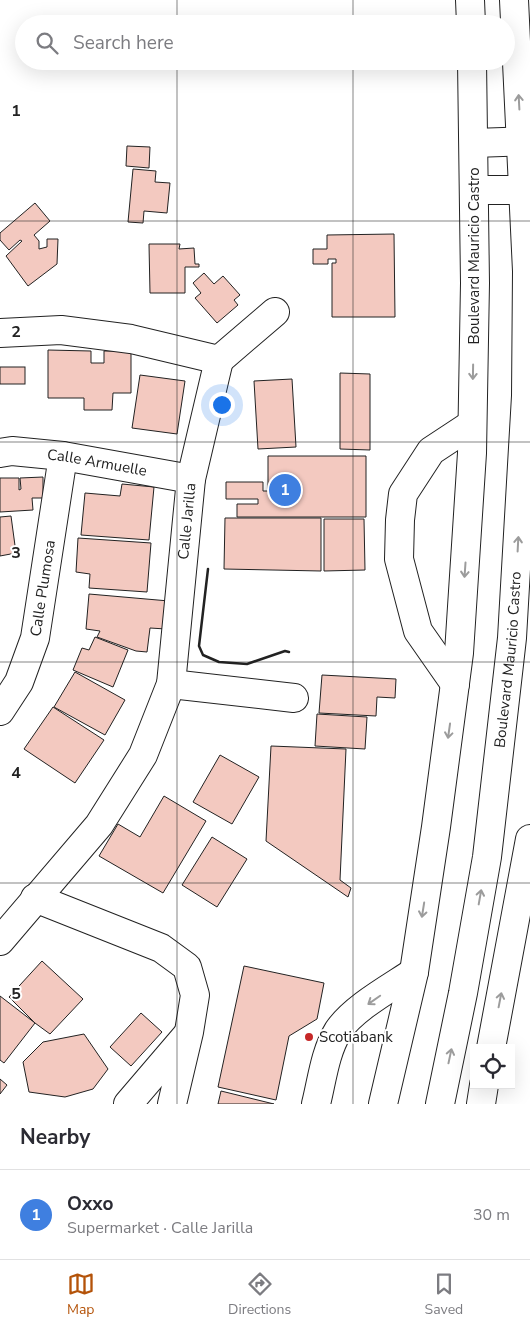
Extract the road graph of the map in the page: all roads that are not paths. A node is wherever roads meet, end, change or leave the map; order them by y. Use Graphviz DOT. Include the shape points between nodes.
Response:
graph roads {
  1 [pos="470,0"];
  2 [pos="514,0"];
  3 [pos="471,15"];
  4 [pos="472,70"];
  5 [pos="526,141"];
  6 [pos="474,143"];
  7 [pos="474,190"];
  8 [pos="527,190"];
  9 [pos="275,312"];
  10 [pos="0,333"];
  11 [pos="218,360"];
  12 [pos="472,424"];
  13 [pos="0,453"];
  14 [pos="63,456"];
  15 [pos="191,479"];
  16 [pos="171,684"];
  17 [pos="455,684"];
  18 [pos="294,698"];
  19 [pos="0,712"];
  20 [pos="530,846"];
  21 [pos="35,898"];
  22 [pos="0,941"];
  23 [pos="414,972"];
  24 [pos="189,1032"];
  25 [pos="492,1044"];
  26 [pos="483,1089"];
  27 [pos="128,1104"];
  28 [pos="172,1104"];
  29 [pos="316,1104"];
  30 [pos="383,1104"];
  31 [pos="440,1104"];
  32 [pos="481,1104"];
  1 -- 3 [label="street"];
  5 -- 2 [label="street, Boulevard Mauricio Castro, one-way"];
  4 -- 6 [label="street, Boulevard Mauricio Castro"];
  5 -- 6 [label="street"];
  5 -- 8 [label="street, Boulevard Mauricio Castro"];
  6 -- 7 [label="street, Boulevard Mauricio Castro"];
  7 -- 8 [label="street"];
  7 -- 12 [label="street, Boulevard Mauricio Castro, one-way"];
  31 -- 8 [label="street, Boulevard Mauricio Castro, one-way" via="487,857 512,638 526,396"];
  9 -- 11 [label="street"];
  10 -- 11 [label="street" via="61,330 130,339"];
  11 -- 15 [label="street, Calle Jarilla"];
  12 -- 17 [label="street, Boulevard Mauricio Castro, one-way" via="467,549"];
  12 -- 17 [label="street" via="431,451 402,494 400,520 399,559 418,631"];
  13 -- 14 [label="street, Calle Armuelle"];
  14 -- 15 [label="street, Calle Armuelle"];
  14 -- 19 [label="street, Calle Plumosa" via="35,638 19,682"];
  15 -- 16 [label="street, Calle Jarilla"];
  16 -- 18 [label="street"];
  16 -- 21 [label="street, Calle Jarilla" via="143,755 104,817"];
  17 -- 23 [label="street, Boulevard Mauricio Castro, one-way"];
  25 -- 20 [label="street, one-way"];
  21 -- 22 [label="street, Calle Jarilla"];
  21 -- 24 [label="street" via="161,948 187,967 195,995"];
  23 -- 29 [label="street, one-way" via="351,1015 338,1031 328,1052"];
  23 -- 30 [label="street, Boulevard Mauricio Castro"];
  24 -- 27 [label="street"];
  24 -- 28 [label="street"];
  26 -- 32 [label="street"];
}
